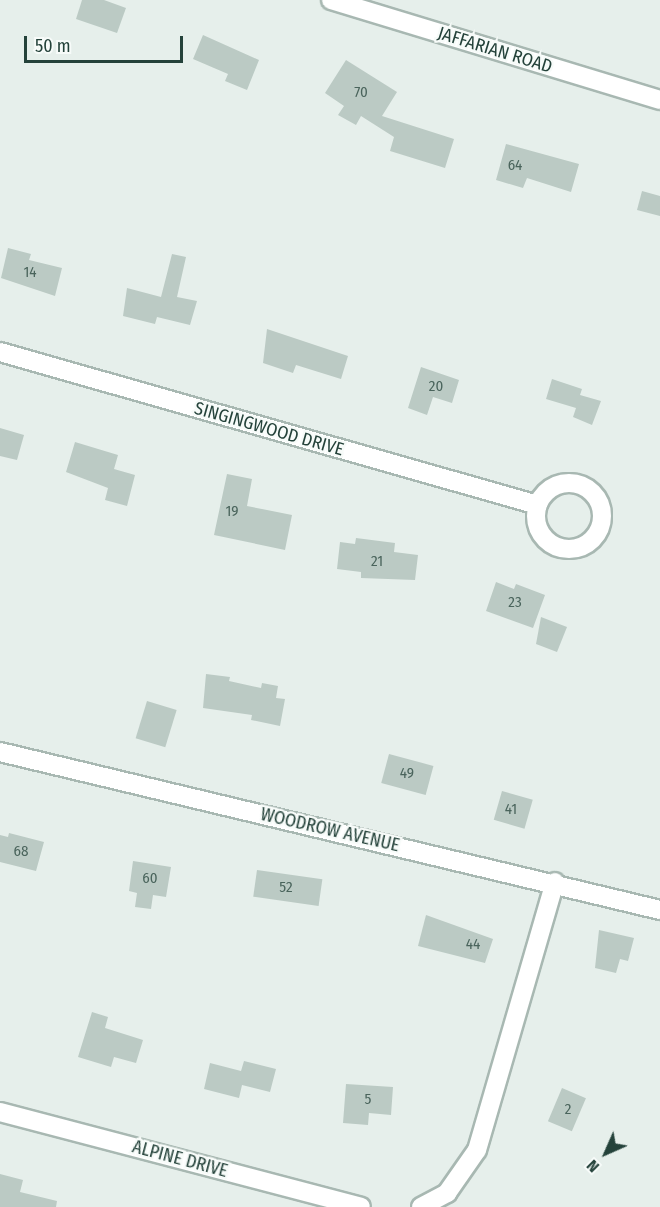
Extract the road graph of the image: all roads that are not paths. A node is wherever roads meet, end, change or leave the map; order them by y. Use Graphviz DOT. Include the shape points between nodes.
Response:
graph roads {
  1 [pos="331,0"];
  2 [pos="660,100"];
  3 [pos="0,352"];
  4 [pos="538,505"];
  5 [pos="0,752"];
  6 [pos="555,882"];
  7 [pos="660,910"];
  8 [pos="0,1112"];
  9 [pos="361,1207"];
  10 [pos="421,1207"];
  1 -- 2 [label="street, JAFFARIAN ROAD"];
  3 -- 4 [label="street, SINGINGWOOD DRIVE"];
  5 -- 6 [label="street, WOODROW AVENUE"];
  6 -- 7 [label="street, WOODROW AVENUE"];
  6 -- 10 [label="street" via="477,1150 447,1193"];
  8 -- 9 [label="street, ALPINE DRIVE"];
}
